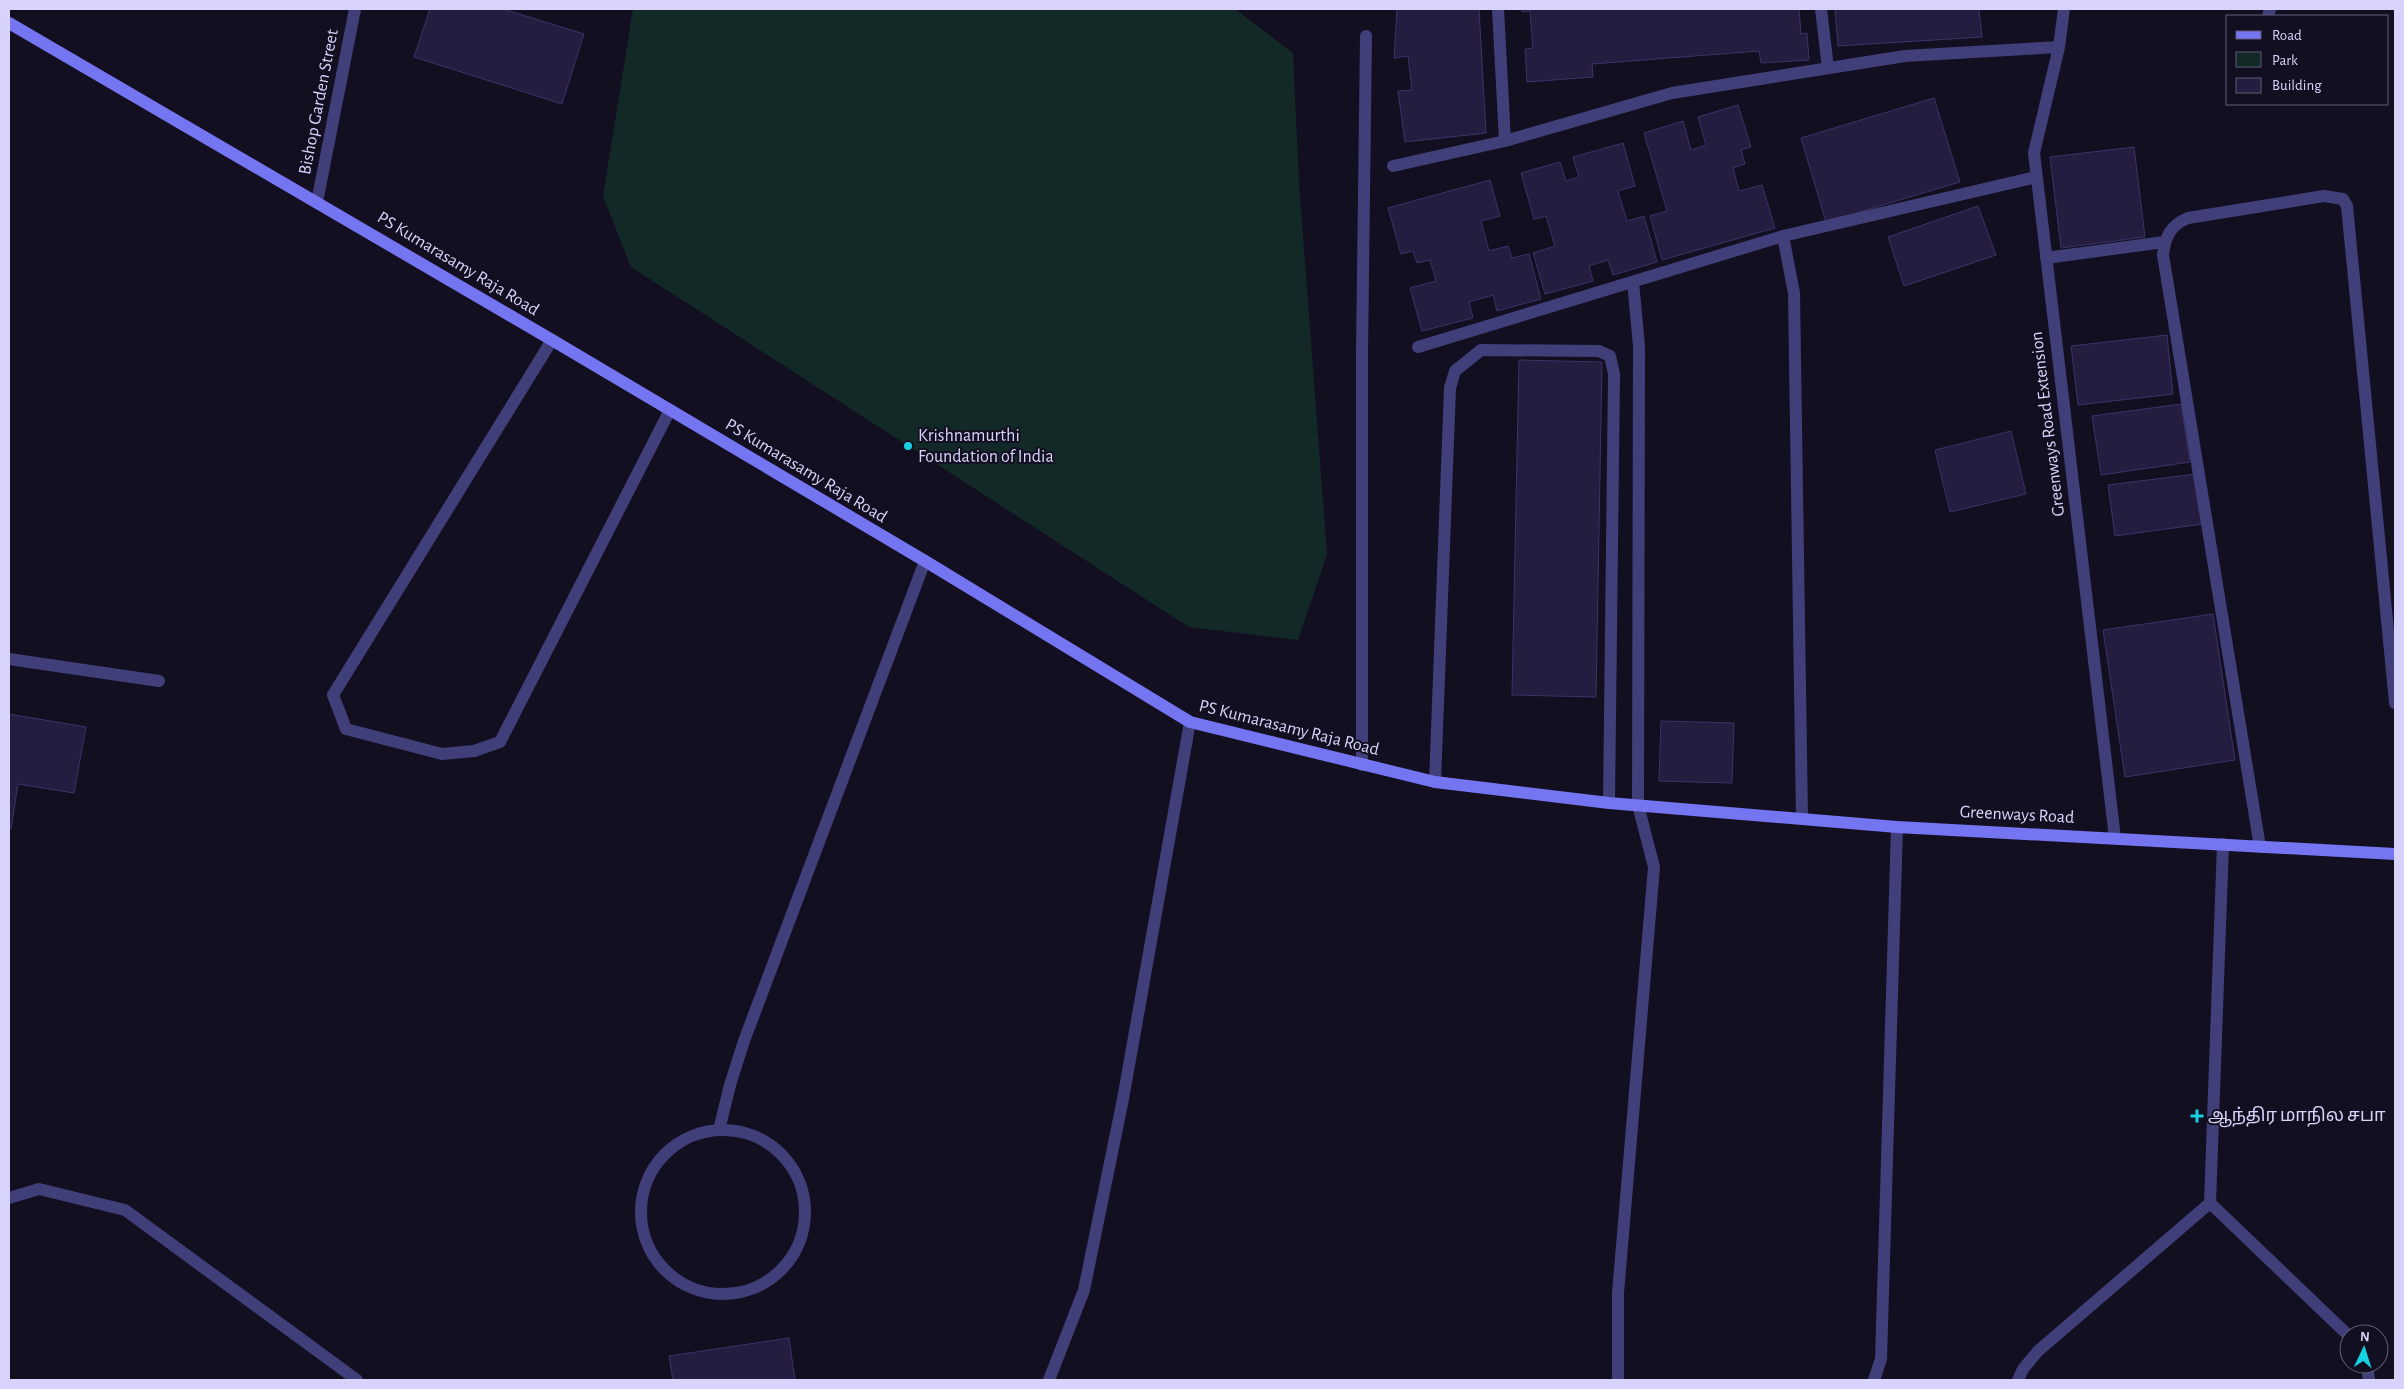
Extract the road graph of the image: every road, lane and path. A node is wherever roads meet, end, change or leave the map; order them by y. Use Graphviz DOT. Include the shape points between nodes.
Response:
graph roads {
  1 [pos="355,9"];
  2 [pos="1498,9"];
  3 [pos="1821,9"];
  4 [pos="2064,9"];
  5 [pos="9,23"];
  6 [pos="1366,36"];
  7 [pos="2059,47"];
  8 [pos="1828,68"];
  9 [pos="1505,141"];
  10 [pos="1393,166"];
  11 [pos="2036,177"];
  12 [pos="317,202"];
  13 [pos="1783,236"];
  14 [pos="2164,242"];
  15 [pos="2046,258"];
  16 [pos="1633,282"];
  17 [pos="552,340"];
  18 [pos="1418,347"];
  19 [pos="670,410"];
  20 [pos="925,561"];
  21 [pos="9,659"];
  22 [pos="159,681"];
  23 [pos="2395,704"];
  24 [pos="1190,722"];
  25 [pos="1362,764"];
  26 [pos="1435,782"];
  27 [pos="1609,803"];
  28 [pos="1638,805"];
  29 [pos="1802,818"];
  30 [pos="1897,827"];
  31 [pos="2115,838"];
  32 [pos="2223,844"];
  33 [pos="2260,847"];
  34 [pos="2395,854"];
  35 [pos="719,1130"];
  36 [pos="9,1198"];
  37 [pos="2210,1203"];
  38 [pos="2339,1326"];
  39 [pos="357,1380"];
  40 [pos="1050,1380"];
  41 [pos="1618,1380"];
  42 [pos="1874,1380"];
  43 [pos="2018,1380"];
  1 -- 12 [label="street, Bishop Garden Street"];
  2 -- 9 [label="street"];
  3 -- 8 [label="street"];
  4 -- 7 [label="street, Greenways Road Extension"];
  5 -- 12 [label="street, PS Kumarasamy Raja Road"];
  6 -- 25 [label="street"];
  7 -- 8 [label="street" via="1906,56"];
  7 -- 11 [label="street, Greenways Road Extension" via="2034,153"];
  8 -- 9 [label="street" via="1672,93"];
  9 -- 10 [label="street"];
  11 -- 13 [label="street"];
  11 -- 15 [label="street, Greenways Road Extension"];
  12 -- 17 [label="street, PS Kumarasamy Raja Road"];
  13 -- 16 [label="street"];
  13 -- 29 [label="street" via="1794,293"];
  14 -- 15 [label="street"];
  14 -- 23 [label="street" via="2170,230 2188,218 2324,196 2343,198 2348,216"];
  14 -- 33 [label="street"];
  15 -- 31 [label="street, Greenways Road Extension"];
  16 -- 18 [label="street"];
  16 -- 28 [label="street" via="1639,346"];
  17 -- 19 [label="street, PS Kumarasamy Raja Road"];
  17 -- 19 [label="street" via="333,695 346,729 442,754 474,751 500,742"];
  19 -- 20 [label="street, PS Kumarasamy Raja Road"];
  20 -- 24 [label="street, PS Kumarasamy Raja Road"];
  20 -- 35 [label="street" via="744,1040"];
  21 -- 22 [label="street"];
  24 -- 25 [label="street, PS Kumarasamy Raja Road"];
  24 -- 40 [label="street" via="1084,1290"];
  25 -- 26 [label="street, PS Kumarasamy Raja Road"];
  26 -- 27 [label="street, PS Kumarasamy Raja Road"];
  26 -- 27 [label="street" via="1450,388 1455,371 1480,350 1599,351 1610,356 1614,374"];
  27 -- 28 [label="street, PS Kumarasamy Raja Road"];
  28 -- 29 [label="street, Greenways Road"];
  28 -- 41 [label="street" via="1654,868 1618,1293"];
  29 -- 30 [label="street, Greenways Road"];
  30 -- 31 [label="street, Greenways Road"];
  30 -- 42 [label="street" via="1881,1359"];
  31 -- 32 [label="street, Greenways Road"];
  32 -- 33 [label="street, Greenways Road"];
  32 -- 37 [label="street"];
  33 -- 34 [label="street, Greenways Road"];
  35 -- 35 [label="street" via="746,1132 772,1145 791,1164 803,1189 806,1216 800,1243 786,1266 764,1284 738,1293 711,1293 694,1288 664,1270 648,1248 640,1222 642,1195 652,1170 668,1150 692,1135"];
  36 -- 39 [label="street" via="39,1189 125,1210"];
  37 -- 38 [label="street"];
  37 -- 43 [label="street" via="2038,1351"];
}
